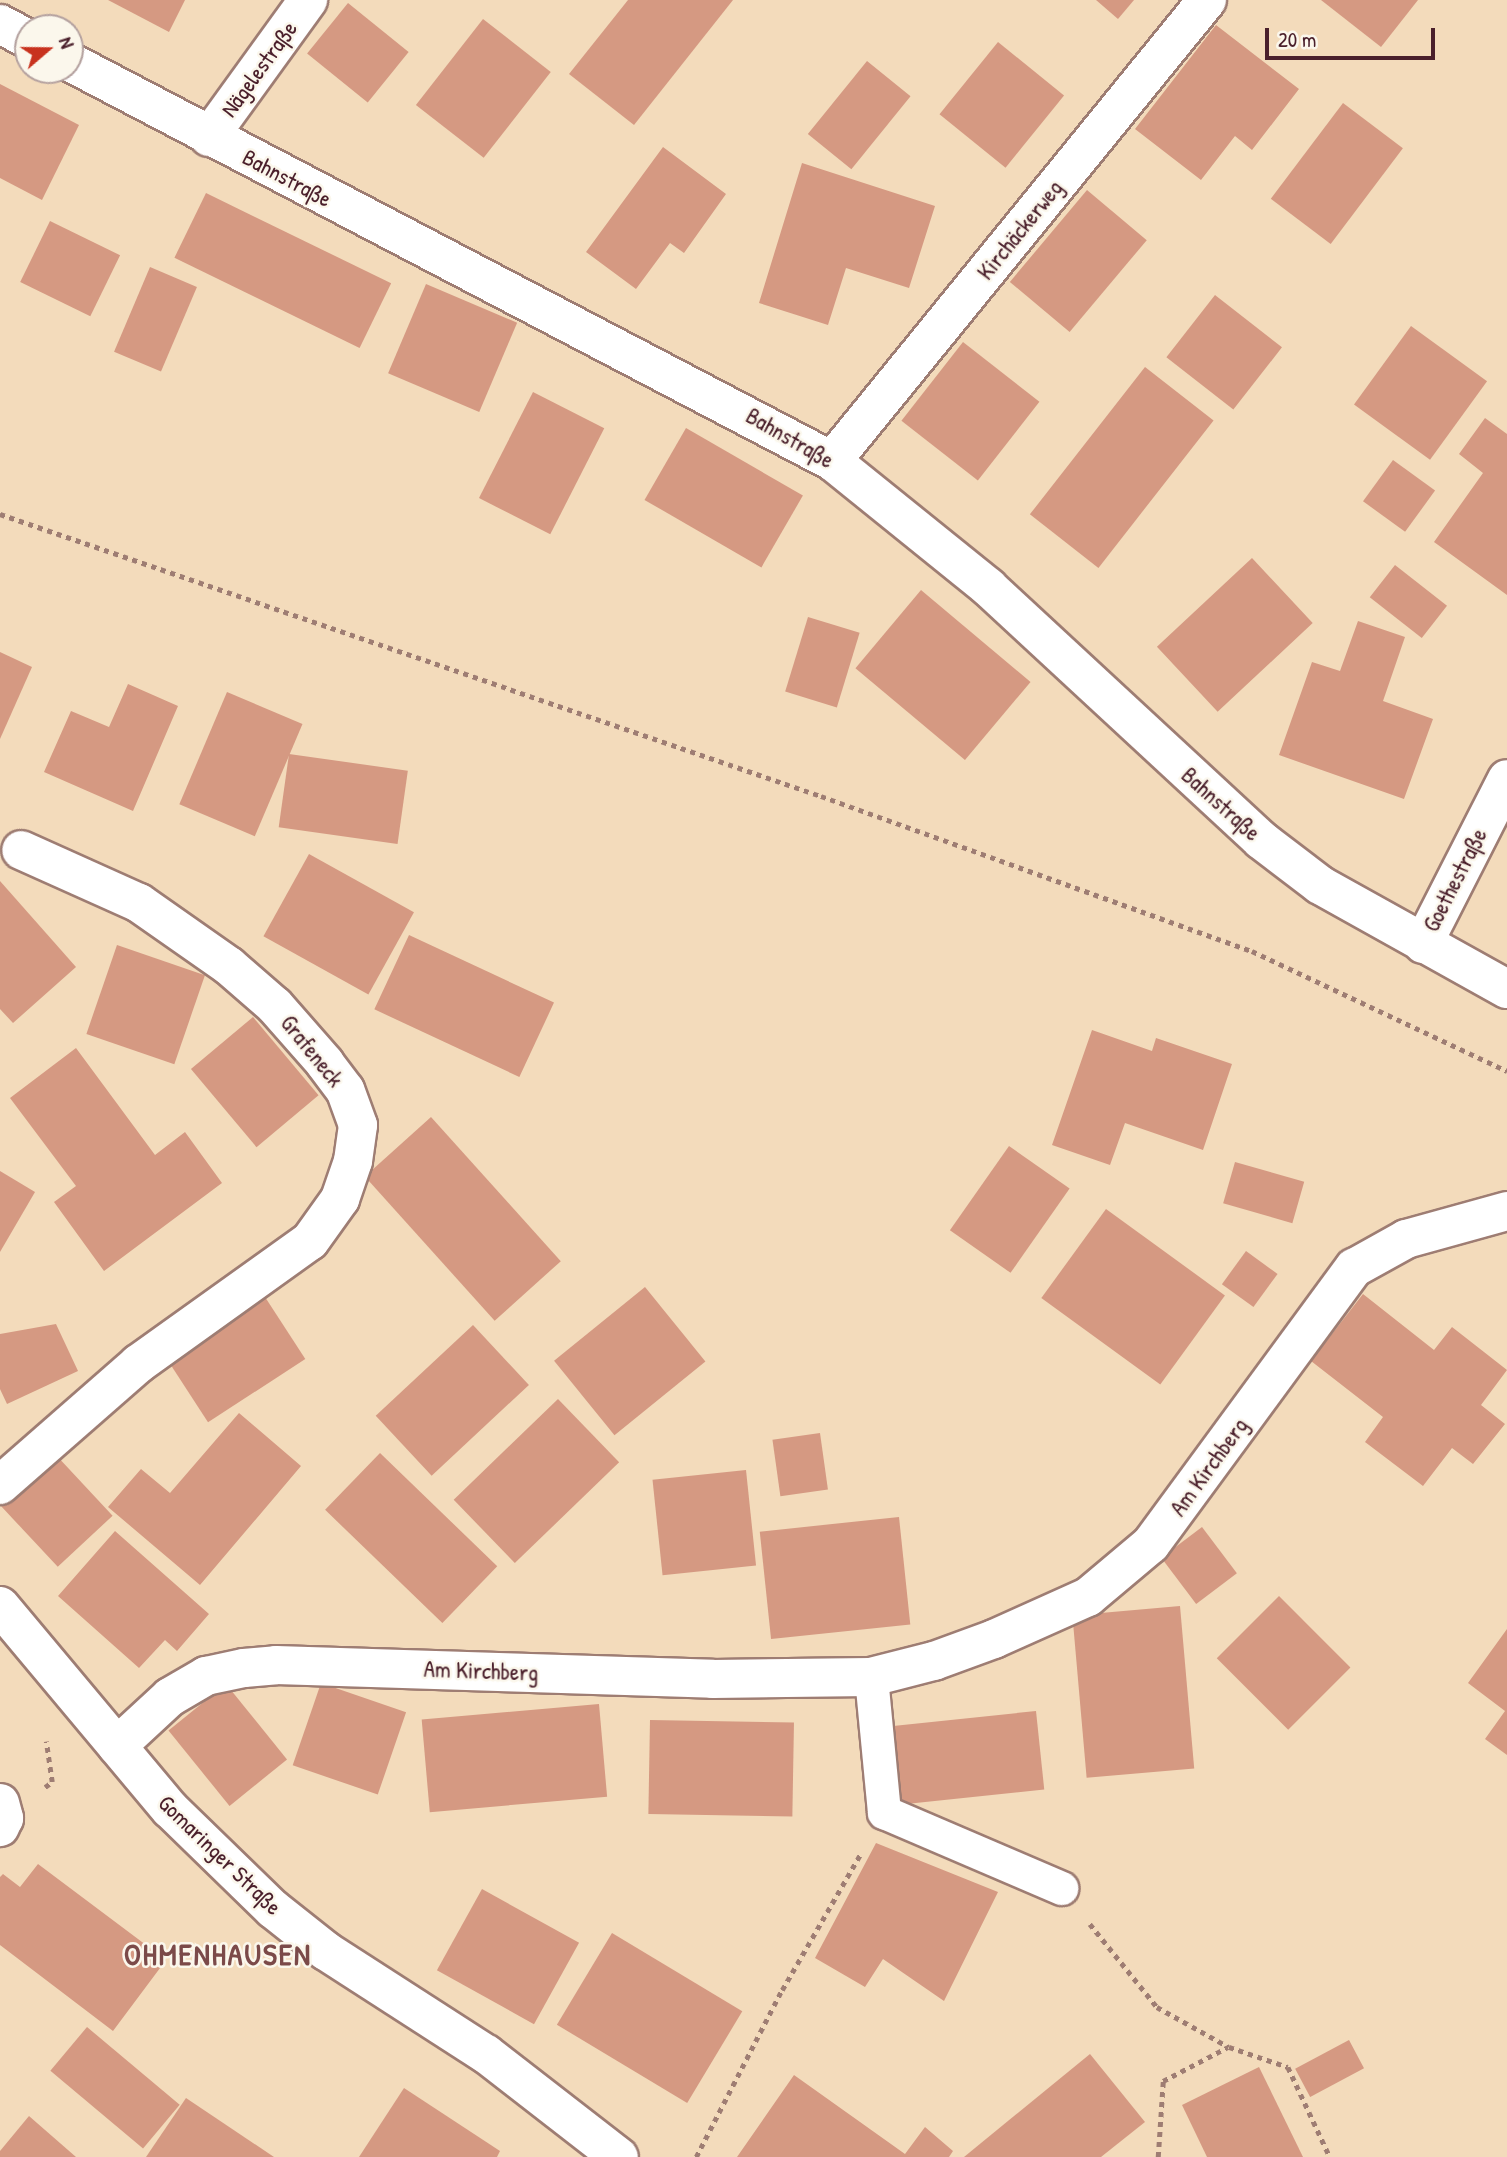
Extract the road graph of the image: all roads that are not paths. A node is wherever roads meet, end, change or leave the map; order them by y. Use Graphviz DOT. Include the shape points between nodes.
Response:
graph roads {
  1 [pos="308,0"];
  2 [pos="1208,0"];
  3 [pos="84,70"];
  4 [pos="209,137"];
  5 [pos="832,461"];
  6 [pos="1507,779"];
  7 [pos="21,850"];
  8 [pos="1423,944"];
  9 [pos="1507,989"];
  10 [pos="1507,1211"];
  11 [pos="0,1485"];
  12 [pos="0,1606"];
  13 [pos="870,1677"];
  14 [pos="117,1746"];
  15 [pos="1061,1888"];
  16 [pos="619,2157"];
  1 -- 4 [label="street, Nägelestraße"];
  2 -- 5 [label="street, Kirchäckerweg"];
  3 -- 4 [label="street, Bahnstraße"];
  4 -- 5 [label="street, Bahnstraße" via="744,411"];
  5 -- 8 [label="street, Bahnstraße" via="988,587 1261,840 1320,885"];
  6 -- 8 [label="street, Goethestraße"];
  7 -- 11 [label="street, Grafeneck" via="139,903 229,966 275,1006 325,1063 345,1090 358,1125 340,1199 310,1241 138,1364"];
  8 -- 9 [label="street, Bahnstraße"];
  10 -- 13 [label="street, Am Kirchberg" via="1406,1239 1354,1268 1196,1488 1123,1572 1088,1597 1041,1621 934,1661"];
  12 -- 14 [label="street, Gomaringer Straße"];
  13 -- 14 [label="street, Am Kirchberg" via="713,1679 276,1665 206,1676 170,1697"];
  13 -- 15 [label="lane" via="884,1812"];
  14 -- 16 [label="street, Gomaringer Straße" via="170,1809 273,1909 326,1951 486,2054"];
}
